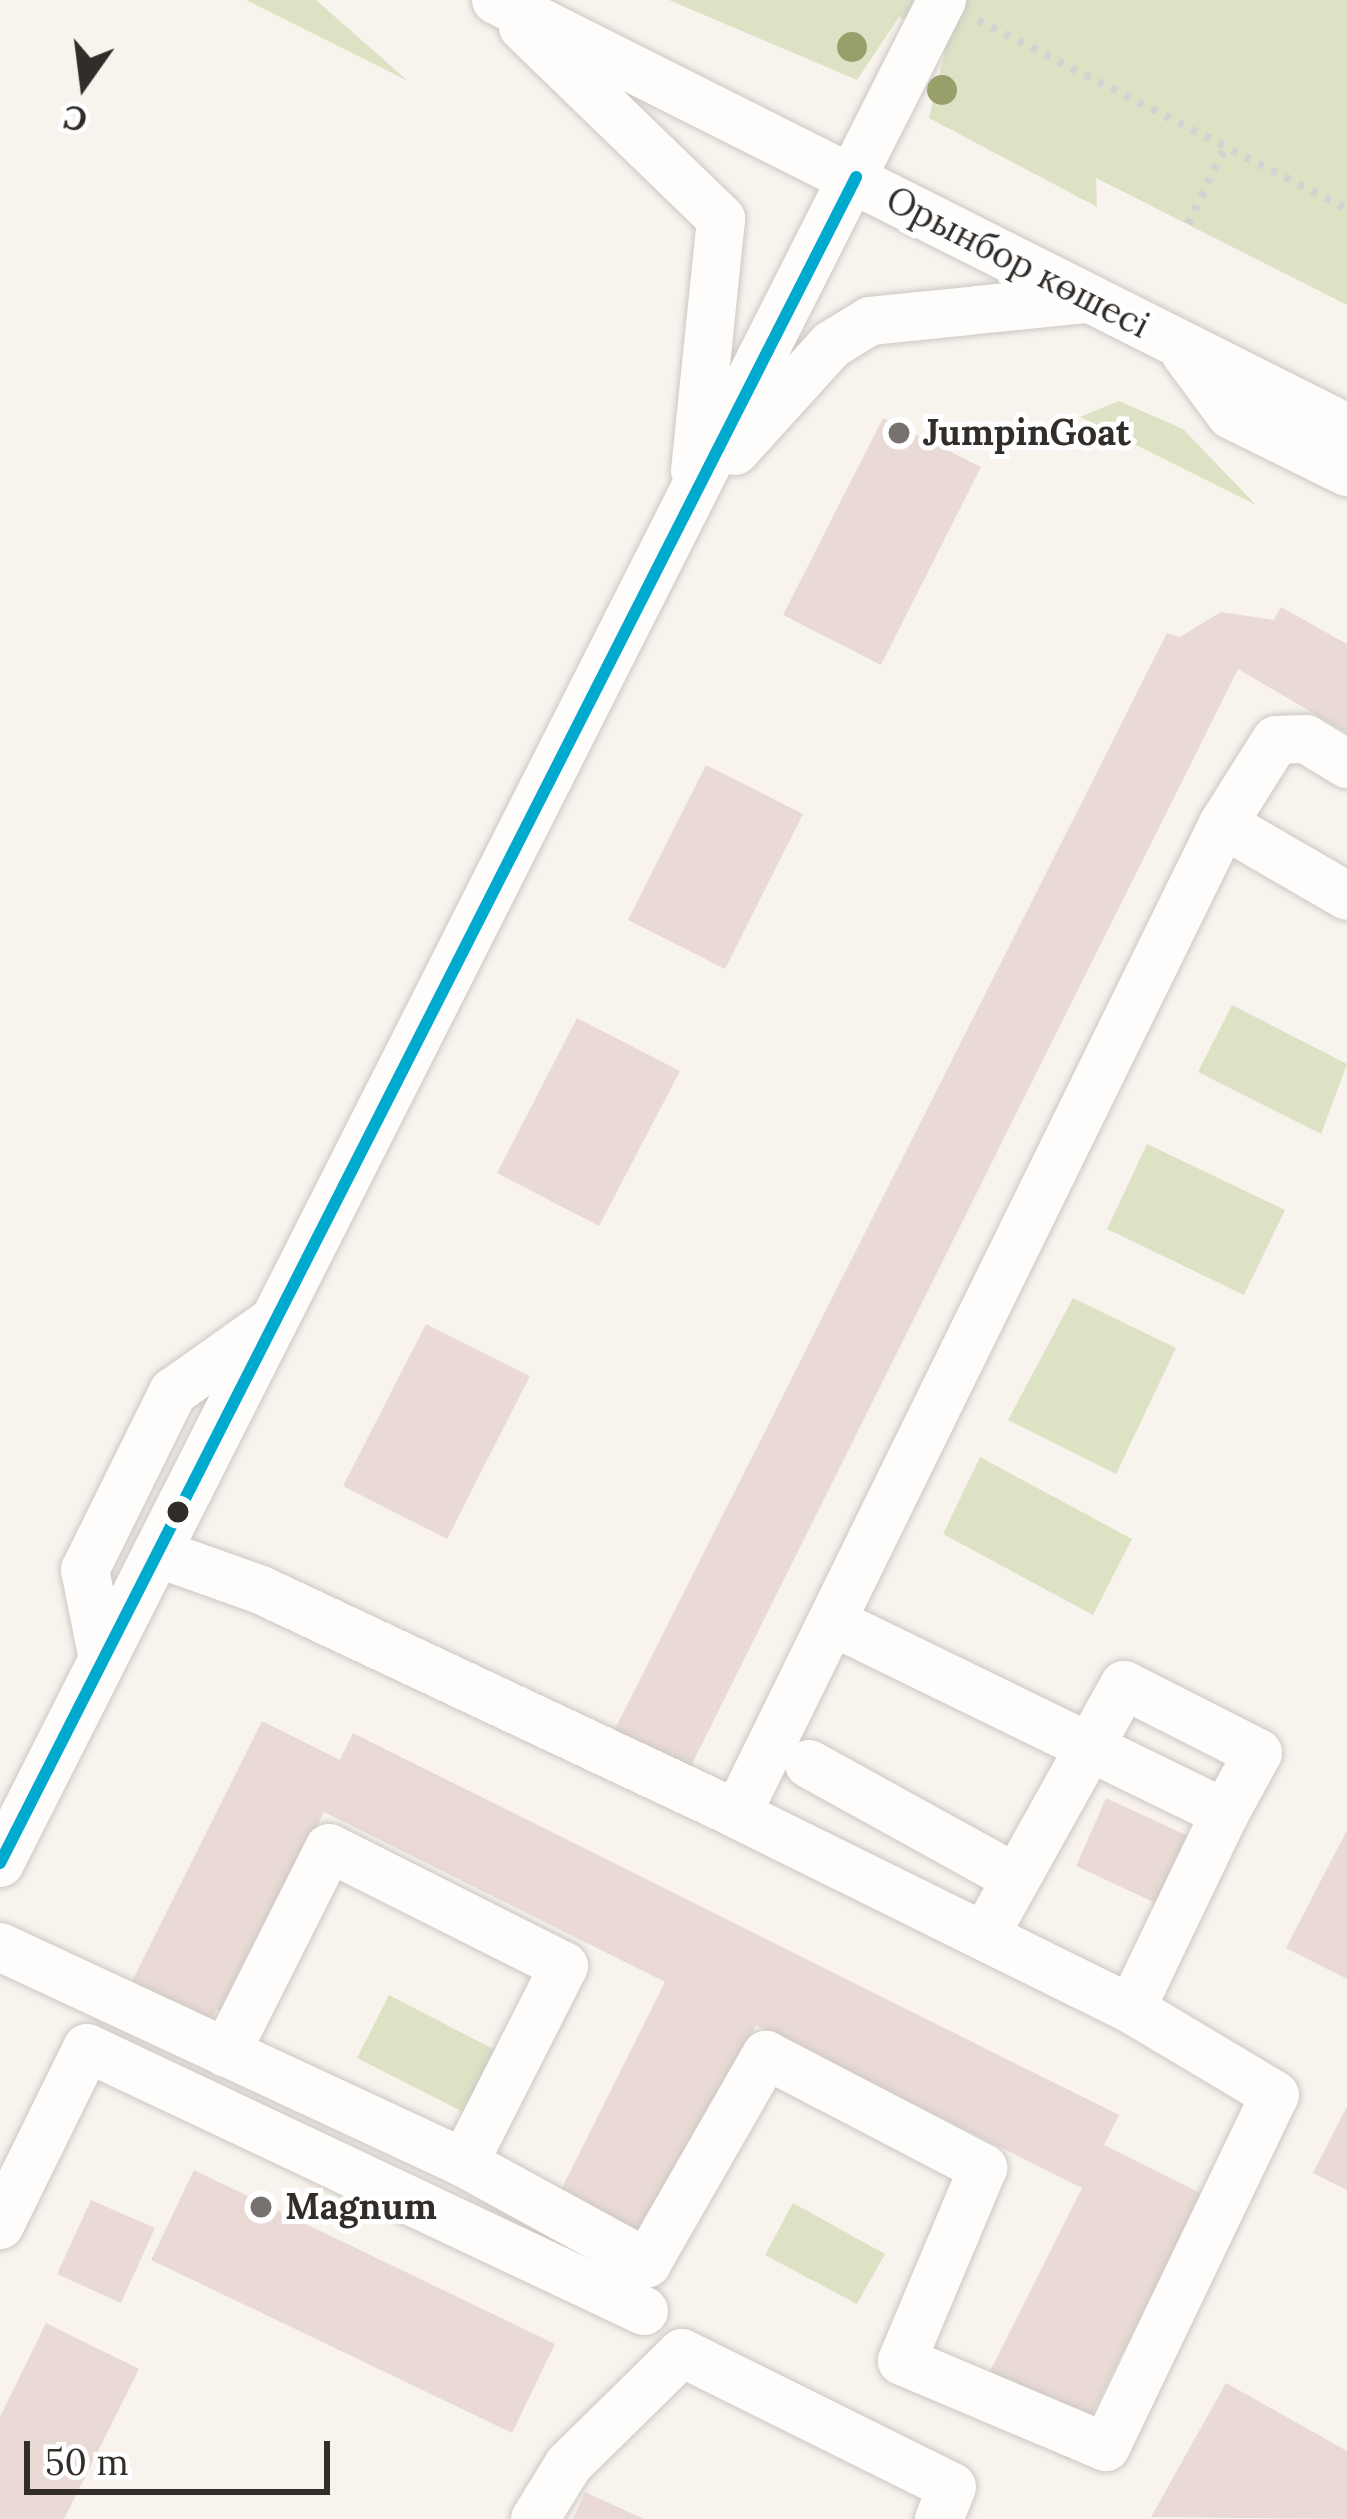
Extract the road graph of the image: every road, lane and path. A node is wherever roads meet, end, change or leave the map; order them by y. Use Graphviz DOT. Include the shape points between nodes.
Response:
graph roads {
  1 [pos="583,0"];
  2 [pos="497,1"];
  3 [pos="942,1"];
  4 [pos="611,57"];
  5 [pos="1225,147"];
  6 [pos="856,177"];
  7 [pos="1347,209"];
  8 [pos="1188,224"];
  9 [pos="1088,299"];
  10 [pos="1179,344"];
  11 [pos="1347,428"];
  12 [pos="1347,472"];
  13 [pos="692,500"];
  14 [pos="1347,764"];
  15 [pos="1223,824"];
  16 [pos="1347,896"];
  17 [pos="276,1319"];
  18 [pos="158,1553"];
  19 [pos="837,1624"];
  20 [pos="103,1659"];
  21 [pos="1086,1747"];
  22 [pos="809,1764"];
  23 [pos="1225,1813"];
  24 [pos="737,1814"];
  25 [pos="0,1863"];
  26 [pos="1014,1877"];
  27 [pos="985,1935"];
  28 [pos="0,1947"];
  29 [pos="1131,2009"];
  30 [pos="226,2053"];
  31 [pos="464,2163"];
  32 [pos="0,2225"];
  33 [pos="644,2311"];
  34 [pos="535,2519"];
  35 [pos="939,2519"];
  1 -- 4 [label="street"];
  2 -- 4 [label="street, Орынбор көшесі"];
  2 -- 13 [label="street" via="722,219"];
  3 -- 5 [label="path"];
  3 -- 6 [label="street"];
  4 -- 6 [label="street, Орынбор көшесі"];
  5 -- 7 [label="path"];
  5 -- 8 [label="path"];
  6 -- 9 [label="street, Орынбор көшесі"];
  6 -- 13 [label="street"];
  9 -- 10 [label="street, Орынбор көшесі"];
  9 -- 13 [label="street" via="870,321 831,345"];
  10 -- 11 [label="street, Орынбор көшесі"];
  10 -- 12 [label="street" via="1231,415"];
  13 -- 17 [label="street"];
  14 -- 15 [label="street" via="1306,739 1276,740"];
  15 -- 16 [label="street"];
  15 -- 19 [label="street"];
  17 -- 18 [label="street"];
  17 -- 20 [label="street" via="173,1392 85,1570"];
  18 -- 20 [label="street"];
  18 -- 24 [label="street" via="261,1590"];
  19 -- 21 [label="street"];
  19 -- 24 [label="street"];
  20 -- 25 [label="street"];
  21 -- 23 [label="street"];
  21 -- 23 [label="street" via="1124,1685 1258,1753"];
  21 -- 26 [label="street"];
  22 -- 26 [label="street"];
  23 -- 29 [label="street"];
  24 -- 27 [label="street"];
  26 -- 27 [label="street"];
  27 -- 29 [label="street"];
  28 -- 30 [label="street"];
  29 -- 31 [label="street" via="1275,2095 1106,2447 902,2361 983,2168 766,2055 646,2263"];
  30 -- 31 [label="street"];
  30 -- 31 [label="street" via="329,1848 564,1966"];
  32 -- 33 [label="street" via="87,2048"];
  34 -- 35 [label="street" via="569,2464 682,2353 952,2487"];
}
